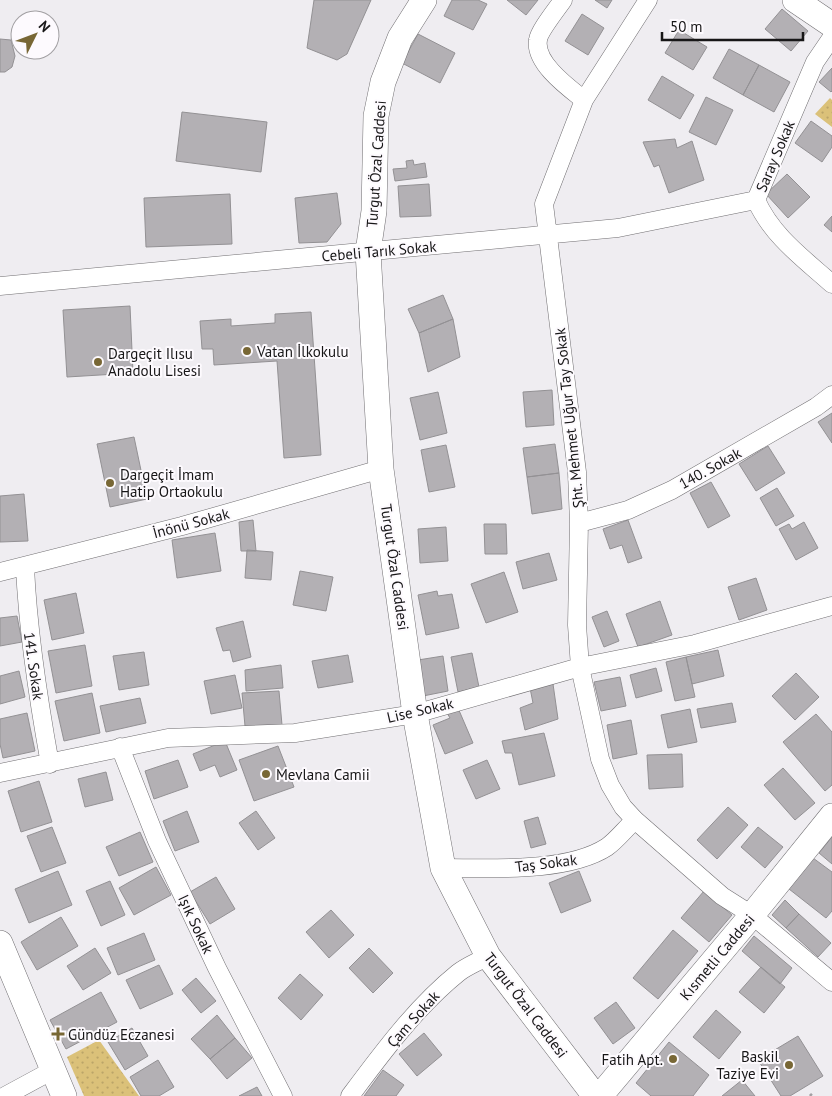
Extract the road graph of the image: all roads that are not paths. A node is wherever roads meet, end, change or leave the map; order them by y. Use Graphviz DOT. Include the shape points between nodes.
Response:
graph roads {
  1 [pos="424,0"];
  2 [pos="563,0"];
  3 [pos="648,0"];
  4 [pos="795,0"];
  5 [pos="832,25"];
  6 [pos="832,37"];
  7 [pos="584,100"];
  8 [pos="756,200"];
  9 [pos="547,236"];
  10 [pos="368,252"];
  11 [pos="832,284"];
  12 [pos="0,286"];
  13 [pos="832,395"];
  14 [pos="381,469"];
  15 [pos="580,523"];
  16 [pos="25,566"];
  17 [pos="0,572"];
  18 [pos="832,606"];
  19 [pos="580,667"];
  20 [pos="415,714"];
  21 [pos="120,747"];
  22 [pos="50,764"];
  23 [pos="0,773"];
  24 [pos="832,816"];
  25 [pos="635,820"];
  26 [pos="443,868"];
  27 [pos="752,915"];
  28 [pos="0,943"];
  29 [pos="488,956"];
  30 [pos="832,982"];
  31 [pos="53,1070"];
  32 [pos="6,1096"];
  33 [pos="64,1096"];
  34 [pos="283,1096"];
  35 [pos="350,1096"];
  36 [pos="595,1096"];
  37 [pos="600,1096"];
  1 -- 10 [label="street, Turgut Özal Caddesi" via="400,38 383,82 376,116 374,211"];
  2 -- 7 [label="street" via="538,39 540,54 559,81"];
  3 -- 7 [label="street, Şht. Mehmet Uğur Tay Sokak"];
  4 -- 5 [label="street"];
  6 -- 8 [label="street, Saray Sokak" via="815,62"];
  7 -- 9 [label="street, Şht. Mehmet Uğur Tay Sokak" via="544,204"];
  8 -- 9 [label="street, Cebeli Tarık Sokak" via="618,228"];
  8 -- 11 [label="street, Saray Sokak" via="768,223 786,244"];
  9 -- 10 [label="street, Cebeli Tarık Sokak"];
  9 -- 15 [label="street, Şht. Mehmet Uğur Tay Sokak" via="576,462"];
  10 -- 12 [label="street, Cebeli Tarık Sokak"];
  10 -- 14 [label="street, Turgut Özal Caddesi"];
  13 -- 15 [label="street, 140. Sokak" via="672,490 628,510"];
  14 -- 16 [label="street, İnönü Sokak" via="201,521"];
  14 -- 20 [label="street, Turgut Özal Caddesi"];
  15 -- 19 [label="street, Şht. Mehmet Uğur Tay Sokak" via="577,625"];
  16 -- 17 [label="street, İnönü Sokak"];
  16 -- 22 [label="street, 141. Sokak" via="28,624"];
  18 -- 19 [label="street, Lise Sokak" via="694,644"];
  19 -- 20 [label="street, Lise Sokak"];
  19 -- 25 [label="street, Şht. Mehmet Uğur Tay Sokak" via="600,759 610,785"];
  20 -- 21 [label="street, Lise Sokak" via="295,733 168,738"];
  20 -- 26 [label="street, Turgut Özal Caddesi"];
  21 -- 22 [label="street, Lise Sokak"];
  21 -- 34 [label="street, Işık Sokak" via="161,850"];
  22 -- 23 [label="street, Lise Sokak"];
  24 -- 27 [label="street, Kısmetli Caddesi"];
  25 -- 26 [label="street, Taş Sokak" via="607,846 578,860 516,868"];
  25 -- 27 [label="street, Şht. Mehmet Uğur Tay Sokak" via="722,896"];
  26 -- 29 [label="street, Turgut Özal Caddesi"];
  27 -- 30 [label="street, Şht. Mehmet Uğur Tay Sokak"];
  27 -- 37 [label="street, Kısmetli Caddesi"];
  28 -- 31 [label="street"];
  29 -- 35 [label="street, Çam Sokak" via="459,972 435,994 382,1053"];
  29 -- 36 [label="street, Turgut Özal Caddesi"];
  31 -- 32 [label="street"];
  31 -- 33 [label="street"];
}
